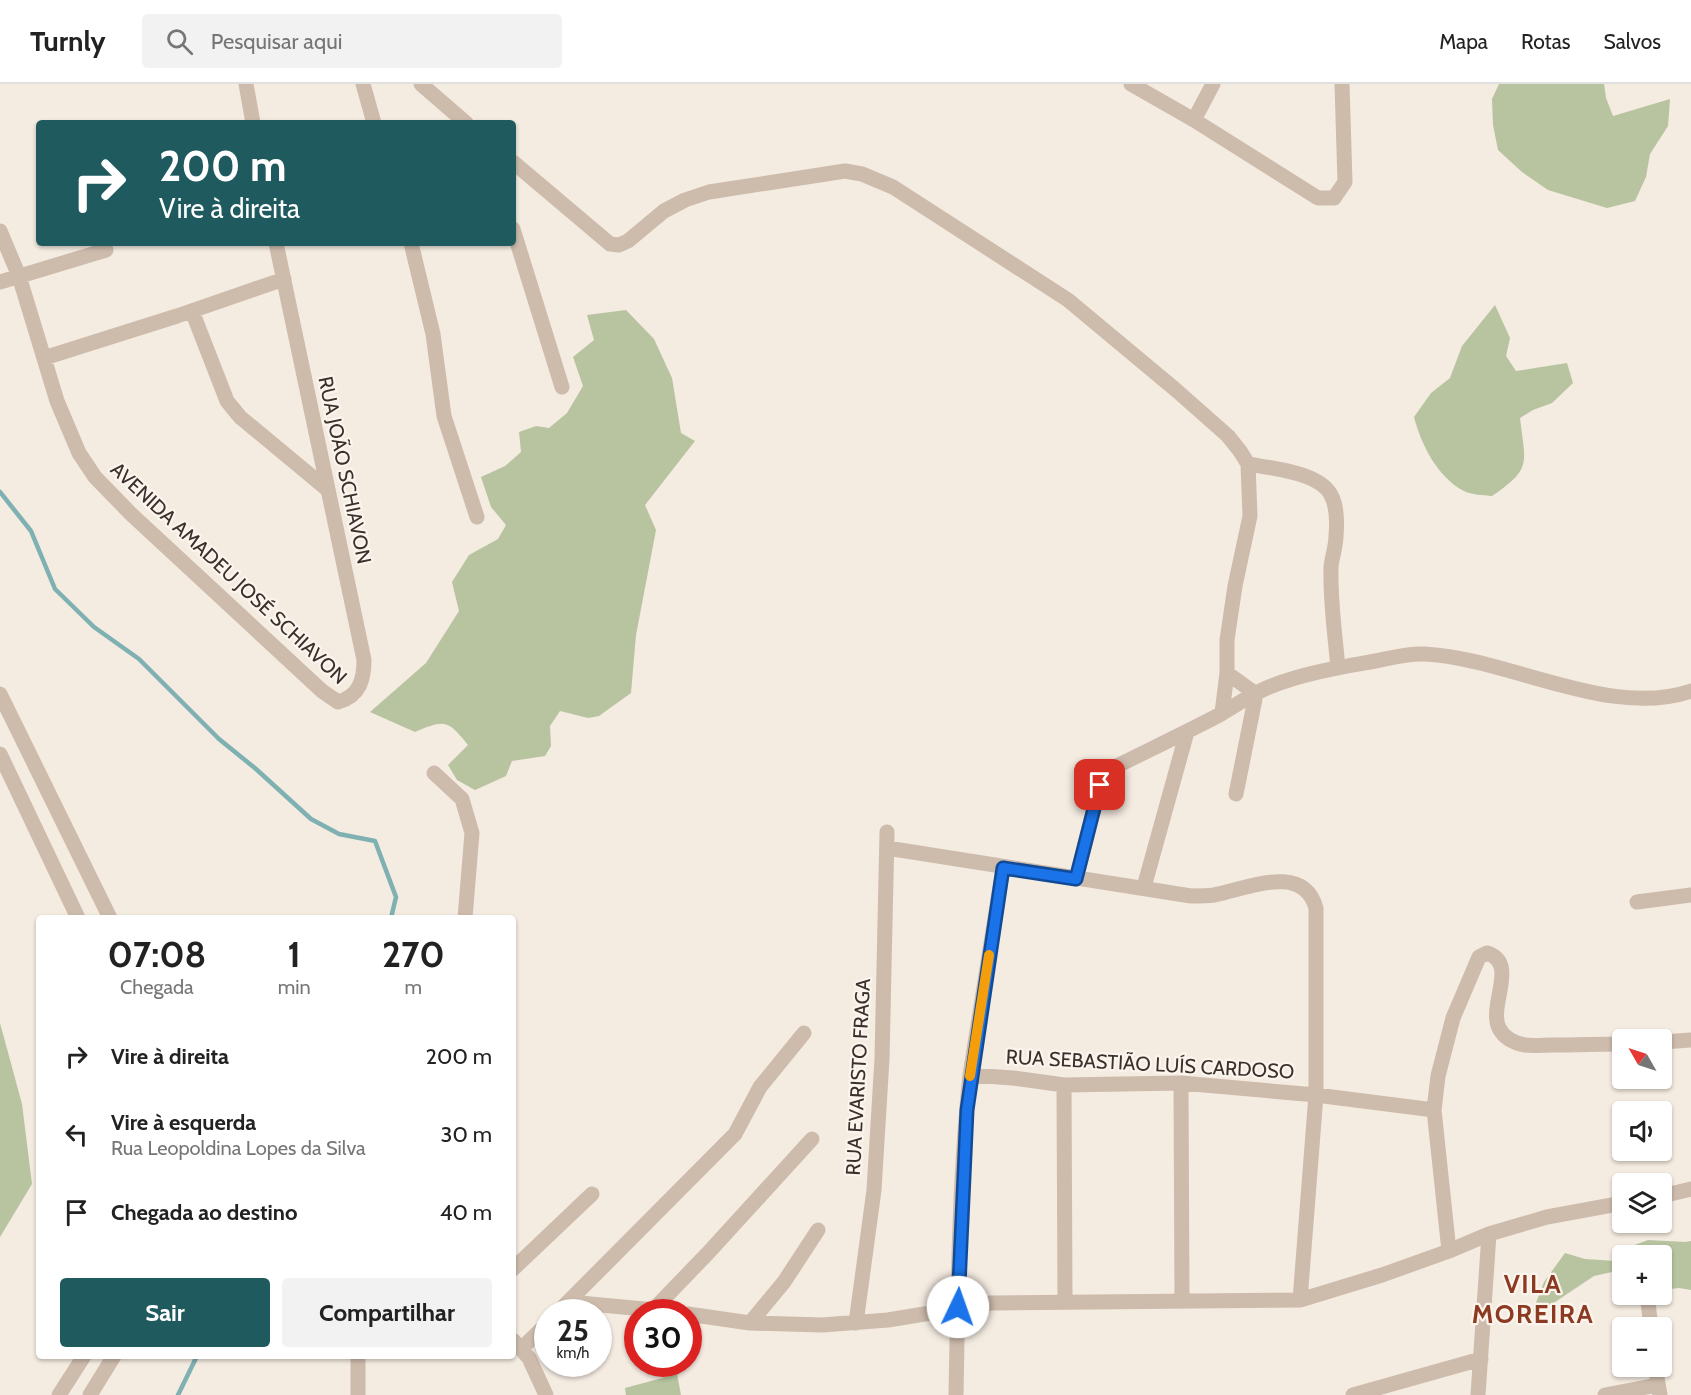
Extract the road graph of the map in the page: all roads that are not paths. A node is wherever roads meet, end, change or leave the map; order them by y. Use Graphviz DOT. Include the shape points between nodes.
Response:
graph roads {
  1 [pos="246,84"];
  2 [pos="363,84"];
  3 [pos="421,84"];
  4 [pos="1131,84"];
  5 [pos="1213,84"];
  6 [pos="1342,84"];
  7 [pos="252,120"];
  8 [pos="374,120"];
  9 [pos="463,120"];
  10 [pos="1194,120"];
  11 [pos="516,165"];
  12 [pos="0,231"];
  13 [pos="516,239"];
  14 [pos="277,246"];
  15 [pos="412,246"];
  16 [pos="106,250"];
  17 [pos="19,276"];
  18 [pos="284,279"];
  19 [pos="0,282"];
  20 [pos="192,311"];
  21 [pos="44,358"];
  22 [pos="562,387"];
  23 [pos="1248,464"];
  24 [pos="328,490"];
  25 [pos="477,517"];
  26 [pos="1338,668"];
  27 [pos="1227,673"];
  28 [pos="1691,691"];
  29 [pos="0,694"];
  30 [pos="1256,694"];
  31 [pos="346,700"];
  32 [pos="1222,713"];
  33 [pos="1187,732"];
  34 [pos="0,754"];
  35 [pos="434,773"];
  36 [pos="1236,794"];
  37 [pos="887,832"];
  38 [pos="887,848"];
  39 [pos="1003,868"];
  40 [pos="1076,879"];
  41 [pos="1144,887"];
  42 [pos="1691,895"];
  43 [pos="1636,902"];
  44 [pos="77,915"];
  45 [pos="109,915"];
  46 [pos="465,915"];
  47 [pos="804,1033"];
  48 [pos="1691,1040"];
  49 [pos="1672,1041"];
  50 [pos="1612,1044"];
  51 [pos="970,1076"];
  52 [pos="1181,1083"];
  53 [pos="1065,1085"];
  54 [pos="1316,1095"];
  55 [pos="1434,1110"];
  56 [pos="812,1138"];
  57 [pos="1691,1190"];
  58 [pos="592,1194"];
  59 [pos="1672,1194"];
  60 [pos="1612,1205"];
  61 [pos="818,1230"];
  62 [pos="1489,1234"];
  63 [pos="1449,1251"];
  64 [pos="516,1266"];
  65 [pos="572,1299"];
  66 [pos="664,1299"];
  67 [pos="1300,1300"];
  68 [pos="1182,1301"];
  69 [pos="1065,1302"];
  70 [pos="958,1307"];
  71 [pos="702,1316"];
  72 [pos="750,1323"];
  73 [pos="856,1323"];
  74 [pos="534,1332"];
  75 [pos="517,1344"];
  76 [pos="82,1359"];
  77 [pos="358,1359"];
  78 [pos="1481,1359"];
  79 [pos="110,1360"];
  80 [pos="1659,1390"];
  81 [pos="59,1395"];
  82 [pos="90,1395"];
  83 [pos="358,1395"];
  84 [pos="546,1395"];
  85 [pos="957,1395"];
  86 [pos="1353,1395"];
  87 [pos="1478,1395"];
  88 [pos="1605,1395"];
  1 -- 7 [label="street"];
  2 -- 8 [label="street"];
  3 -- 9 [label="street"];
  4 -- 10 [label="street"];
  5 -- 10 [label="street"];
  6 -- 10 [label="street" via="1345,182 1334,198 1318,198"];
  11 -- 23 [label="street" via="610,244 619,245 664,211 710,192 845,171 862,174 893,187 1068,300 1227,436"];
  12 -- 17 [label="street, AVENIDA AMADEU JOSÉ SCHIAVON"];
  13 -- 22 [label="street"];
  14 -- 18 [label="street, RUA JOÃO SCHIAVON"];
  15 -- 25 [label="street" via="433,334 444,416"];
  16 -- 17 [label="street"];
  17 -- 19 [label="street"];
  17 -- 21 [label="street, AVENIDA AMADEU JOSÉ SCHIAVON"];
  18 -- 20 [label="street"];
  18 -- 24 [label="street, RUA JOÃO SCHIAVON"];
  20 -- 21 [label="street"];
  20 -- 24 [label="street" via="227,401 240,417"];
  21 -- 31 [label="street, AVENIDA AMADEU JOSÉ SCHIAVON" via="79,453 95,477 322,691 338,702"];
  23 -- 26 [label="street" via="1301,474 1322,485 1331,495 1336,514 1331,565"];
  23 -- 27 [label="street" via="1250,516 1227,640"];
  24 -- 31 [label="street, RUA JOÃO SCHIAVON" via="364,660 364,678"];
  26 -- 28 [label="street" via="1422,653 1640,700 1675,697"];
  26 -- 30 [label="street" via="1268,687"];
  27 -- 30 [label="street"];
  27 -- 32 [label="street"];
  29 -- 45 [label="street"];
  30 -- 32 [label="street"];
  30 -- 36 [label="street"];
  32 -- 33 [label="street"];
  33 -- 40 [label="street" via="1107,774 1100,785"];
  33 -- 41 [label="street"];
  34 -- 44 [label="street"];
  35 -- 46 [label="street" via="462,799 472,833"];
  37 -- 38 [label="street, RUA EVARISTO FRAGA"];
  38 -- 39 [label="street"];
  38 -- 73 [label="street, RUA EVARISTO FRAGA" via="882,1059 874,1190"];
  39 -- 40 [label="street"];
  39 -- 51 [label="street"];
  40 -- 41 [label="street"];
  41 -- 54 [label="street" via="1191,896 1287,881 1310,892 1316,908"];
  42 -- 43 [label="street"];
  47 -- 65 [label="street" via="760,1087 735,1134"];
  48 -- 49 [label="street"];
  50 -- 55 [label="street" via="1524,1045 1508,1039 1498,1027 1496,1009 1501,962 1487,952 1479,957 1453,1018"];
  51 -- 53 [label="street, RUA SEBASTIÃO LUÍS CARDOSO"];
  51 -- 70 [label="street"];
  52 -- 53 [label="street, RUA SEBASTIÃO LUÍS CARDOSO"];
  52 -- 54 [label="street, RUA SEBASTIÃO LUÍS CARDOSO"];
  52 -- 68 [label="street"];
  53 -- 69 [label="street"];
  54 -- 55 [label="street, RUA SEBASTIÃO LUÍS CARDOSO"];
  54 -- 67 [label="street"];
  55 -- 63 [label="street"];
  56 -- 66 [label="street"];
  57 -- 59 [label="street"];
  58 -- 64 [label="street"];
  60 -- 62 [label="street" via="1547,1217"];
  61 -- 72 [label="street" via="784,1282"];
  62 -- 63 [label="street"];
  62 -- 78 [label="street"];
  63 -- 67 [label="street"];
  67 -- 68 [label="street"];
  68 -- 69 [label="street"];
  69 -- 70 [label="street" via="991,1302"];
  70 -- 73 [label="street"];
  70 -- 85 [label="street"];
  71 -- 72 [label="street"];
  72 -- 73 [label="street"];
  74 -- 75 [label="street"];
  75 -- 84 [label="street" via="529,1358"];
  76 -- 81 [label="street"];
  77 -- 83 [label="street"];
  78 -- 86 [label="street"];
  78 -- 87 [label="street"];
  79 -- 82 [label="street"];
  80 -- 88 [label="street"];
}
